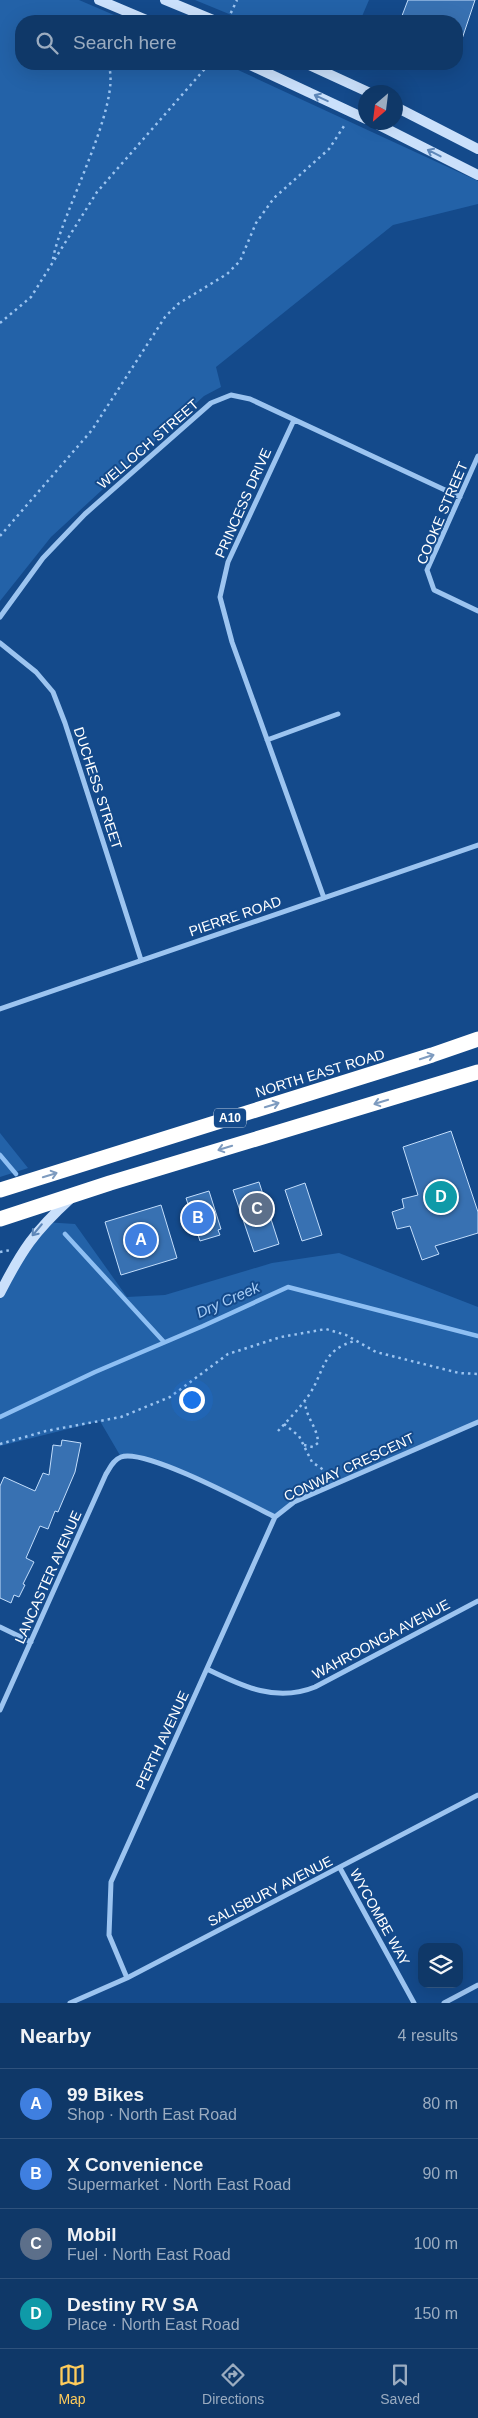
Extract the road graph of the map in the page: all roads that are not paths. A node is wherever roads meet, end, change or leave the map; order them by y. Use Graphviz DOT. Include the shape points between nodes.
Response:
graph roads {
  1 [pos="99,0"];
  2 [pos="165,0"];
  3 [pos="135,15"];
  4 [pos="201,15"];
  5 [pos="262,70"];
  6 [pos="320,70"];
  7 [pos="358,87"];
  8 [pos="403,111"];
  9 [pos="358,115"];
  10 [pos="389,130"];
  11 [pos="393,130"];
  12 [pos="395,133"];
  13 [pos="478,149"];
  14 [pos="478,175"];
  15 [pos="294,420"];
  16 [pos="478,456"];
  17 [pos="460,497"];
  18 [pos="478,611"];
  19 [pos="0,617"];
  20 [pos="0,643"];
  21 [pos="338,714"];
  22 [pos="267,740"];
  23 [pos="478,845"];
  24 [pos="324,898"];
  25 [pos="141,960"];
  26 [pos="0,1009"];
  27 [pos="478,1039"];
  28 [pos="456,1046"];
  29 [pos="478,1051"];
  30 [pos="478,1072"];
  31 [pos="1,1191"];
  32 [pos="72,1196"];
  33 [pos="0,1219"];
  34 [pos="0,1293"];
  35 [pos="478,1422"];
  36 [pos="121,1457"];
  37 [pos="275,1517"];
  38 [pos="478,1601"];
  39 [pos="0,1627"];
  40 [pos="31,1642"];
  41 [pos="207,1670"];
  42 [pos="0,1710"];
  43 [pos="478,1795"];
  44 [pos="340,1868"];
  45 [pos="126,1978"];
  46 [pos="478,1985"];
  47 [pos="70,2003"];
  48 [pos="414,2003"];
  49 [pos="444,2003"];
  1 -- 3 [label="main road"];
  2 -- 4 [label="main road"];
  9 -- 5 [label="main road, one-way"];
  6 -- 7 [label="main road"];
  8 -- 13 [label="main road"];
  10 -- 12 [label="main road"];
  11 -- 12 [label="main road"];
  14 -- 12 [label="main road, one-way"];
  15 -- 17 [label="street, WELLOCH STREET"];
  15 -- 19 [label="street, WELLOCH STREET" via="250,399 231,395 211,403 85,514 43,558"];
  15 -- 22 [label="street, PRINCESS DRIVE" via="228,562 220,597 232,642"];
  16 -- 17 [label="street, COOKE STREET"];
  17 -- 18 [label="street, COOKE STREET" via="427,570 434,590"];
  20 -- 25 [label="street, DUCHESS STREET" via="36,672 53,692"];
  21 -- 22 [label="street"];
  22 -- 24 [label="street, PRINCESS DRIVE"];
  23 -- 24 [label="street, PIERRE ROAD"];
  24 -- 25 [label="street, PIERRE ROAD"];
  25 -- 26 [label="street, PIERRE ROAD"];
  27 -- 28 [label="highway, NORTH EAST ROAD / A10"];
  28 -- 29 [label="highway"];
  31 -- 28 [label="highway, NORTH EAST ROAD / A10, one-way"];
  30 -- 32 [label="highway, A10, one-way"];
  32 -- 33 [label="highway, A10"];
  32 -- 34 [label="main road, one-way" via="44,1222 25,1246"];
  35 -- 37 [label="street, CONWAY CRESCENT" via="294,1502"];
  36 -- 37 [label="street, CONWAY CRESCENT" via="140,1457 165,1465"];
  36 -- 40 [label="street, LANCASTER AVENUE" via="106,1474"];
  37 -- 41 [label="street, PERTH AVENUE"];
  38 -- 41 [label="street, WAHROONGA AVENUE" via="300,1692 260,1692"];
  39 -- 40 [label="street"];
  40 -- 42 [label="street, LANCASTER AVENUE"];
  41 -- 45 [label="street, PERTH AVENUE" via="111,1882 109,1935"];
  43 -- 44 [label="street, SALISBURY AVENUE"];
  44 -- 45 [label="street, SALISBURY AVENUE"];
  44 -- 48 [label="street, WYCOMBE WAY"];
  45 -- 47 [label="street, SALISBURY AVENUE"];
  46 -- 49 [label="street"];
}
